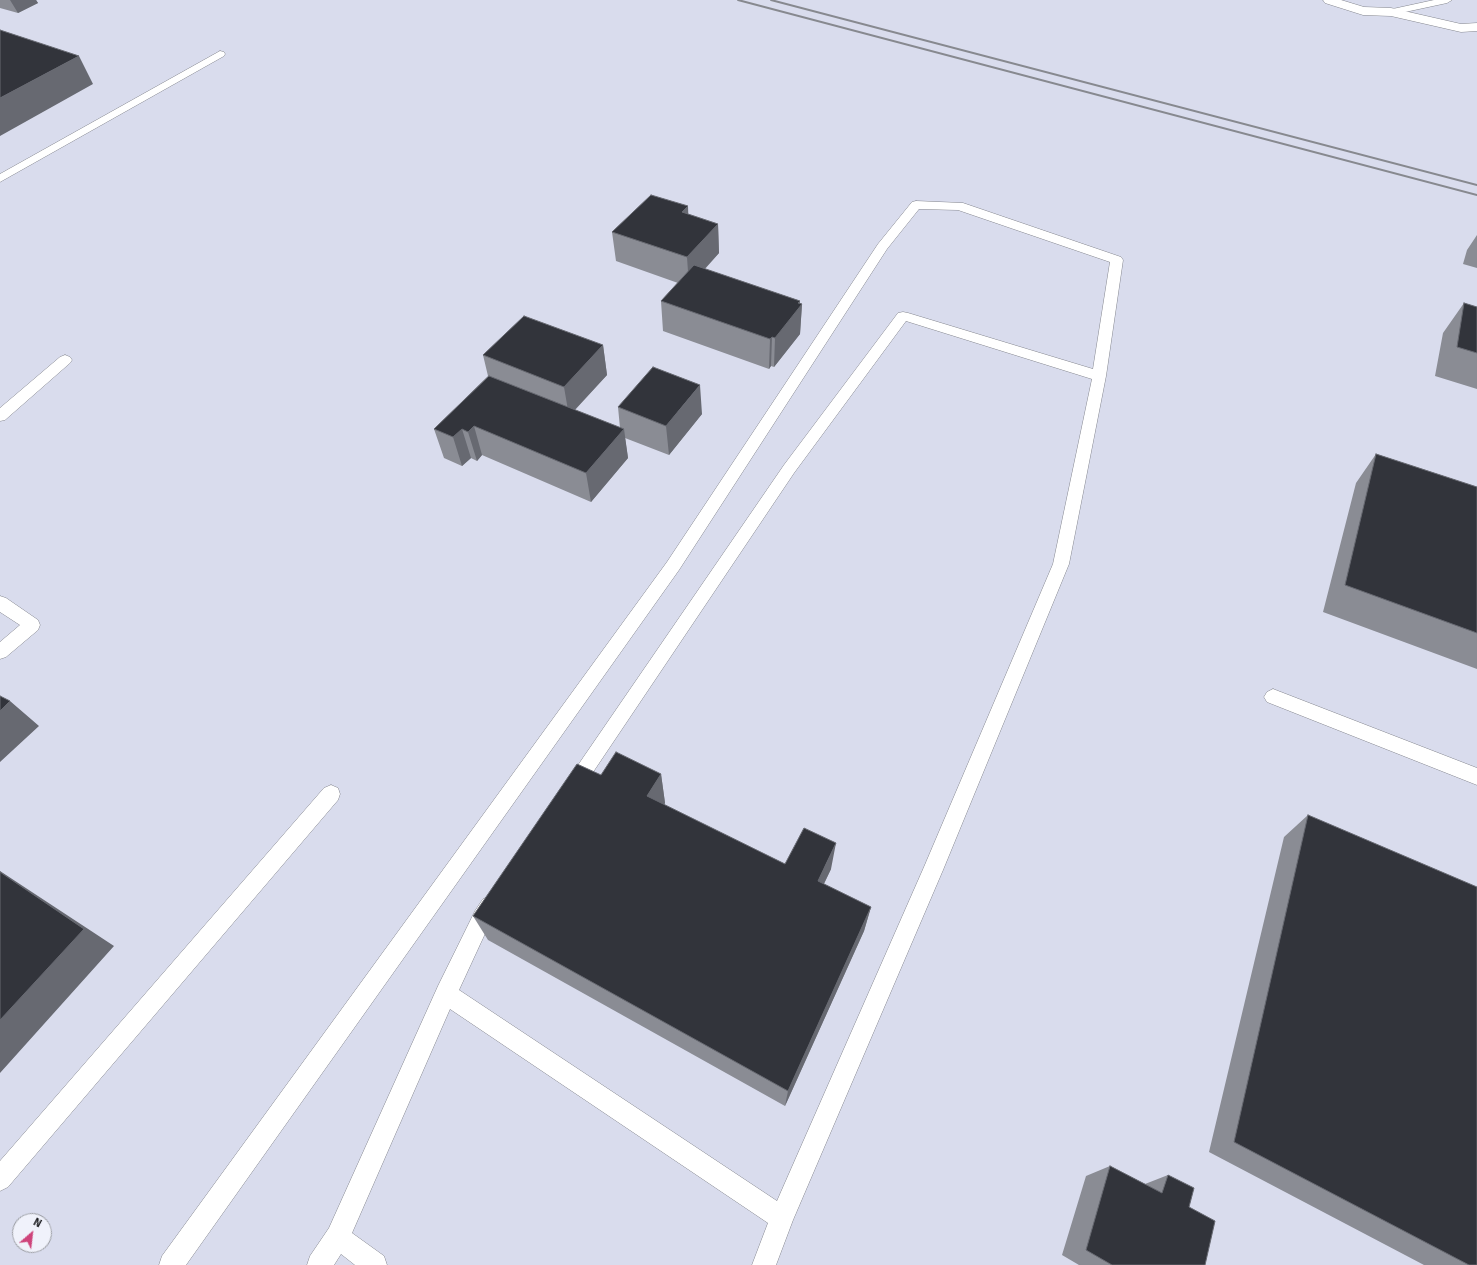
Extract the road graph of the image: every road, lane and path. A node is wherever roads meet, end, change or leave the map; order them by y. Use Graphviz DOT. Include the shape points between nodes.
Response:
graph roads {
  1 [pos="1329,0"];
  2 [pos="1447,0"];
  3 [pos="1389,6"];
  4 [pos="1477,27"];
  5 [pos="220,54"];
  6 [pos="0,179"];
  7 [pos="65,360"];
  8 [pos="1099,376"];
  9 [pos="0,416"];
  10 [pos="0,603"];
  11 [pos="0,652"];
  12 [pos="1273,697"];
  13 [pos="1477,777"];
  14 [pos="331,794"];
  15 [pos="562,801"];
  16 [pos="500,892"];
  17 [pos="446,994"];
  18 [pos="0,1179"];
  19 [pos="782,1218"];
  20 [pos="338,1237"];
  21 [pos="171,1265"];
  22 [pos="319,1265"];
  23 [pos="375,1265"];
  24 [pos="764,1265"];
  1 -- 3 [label="street" via="1363,11"];
  2 -- 3 [label="lane"];
  3 -- 4 [label="street" via="1461,28"];
  5 -- 6 [label="lane"];
  7 -- 9 [label="lane"];
  8 -- 15 [label="lane" via="903,316 789,469"];
  8 -- 19 [label="lane" via="1061,564 933,870"];
  8 -- 21 [label="lane" via="1117,260 958,206 916,205 882,247 673,566"];
  10 -- 11 [label="lane" via="32,625"];
  12 -- 13 [label="lane"];
  14 -- 18 [label="lane"];
  16 -- 17 [label="lane" via="482,918"];
  17 -- 19 [label="lane"];
  17 -- 20 [label="lane"];
  19 -- 24 [label="lane"];
  20 -- 22 [label="lane"];
  20 -- 23 [label="lane"];
}
